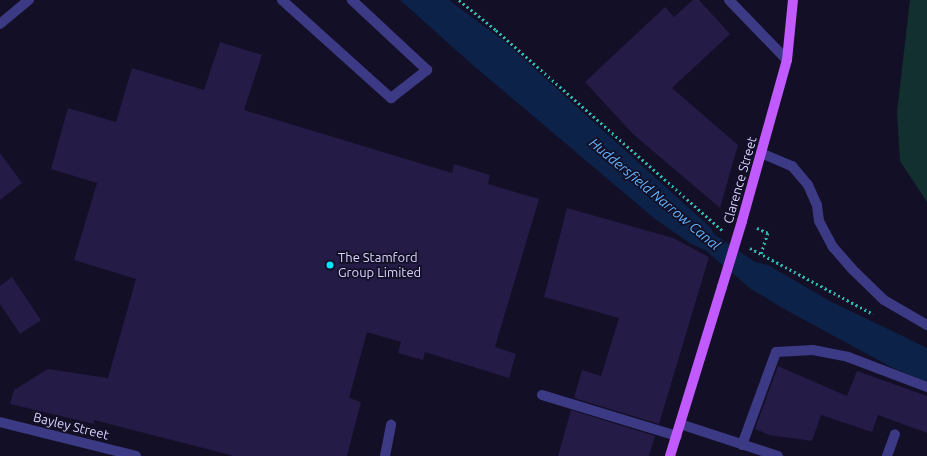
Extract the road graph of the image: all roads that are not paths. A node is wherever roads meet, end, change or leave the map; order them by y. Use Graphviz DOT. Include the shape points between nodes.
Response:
graph roads {
  1 [pos="29,0"];
  2 [pos="282,0"];
  3 [pos="352,0"];
  4 [pos="729,0"];
  5 [pos="793,0"];
  6 [pos="0,24"];
  7 [pos="787,60"];
  8 [pos="761,153"];
  9 [pos="927,325"];
  10 [pos="927,387"];
  11 [pos="542,395"];
  12 [pos="0,422"];
  13 [pos="680,424"];
  14 [pos="391,426"];
  15 [pos="895,434"];
  16 [pos="677,436"];
  17 [pos="742,444"];
  18 [pos="136,456"];
  19 [pos="384,456"];
  20 [pos="670,456"];
  21 [pos="778,456"];
  22 [pos="887,456"];
  1 -- 6 [label="street"];
  2 -- 3 [label="street" via="391,98 427,70"];
  4 -- 7 [label="street"];
  5 -- 7 [label="main road, Clarence Street"];
  7 -- 8 [label="main road, Clarence Street"];
  8 -- 9 [label="street" via="792,166 808,185 817,205 819,221 833,247 852,269 884,300"];
  8 -- 13 [label="main road, Clarence Street, bridge"];
  10 -- 17 [label="street" via="848,357 813,350 776,352"];
  11 -- 16 [label="street"];
  12 -- 18 [label="street, Bayley Street"];
  13 -- 16 [label="main road, Clarence Street"];
  13 -- 17 [label="street"];
  14 -- 19 [label="street"];
  15 -- 22 [label="street"];
  16 -- 20 [label="main road, Clarence Street"];
  17 -- 21 [label="street"];
}
